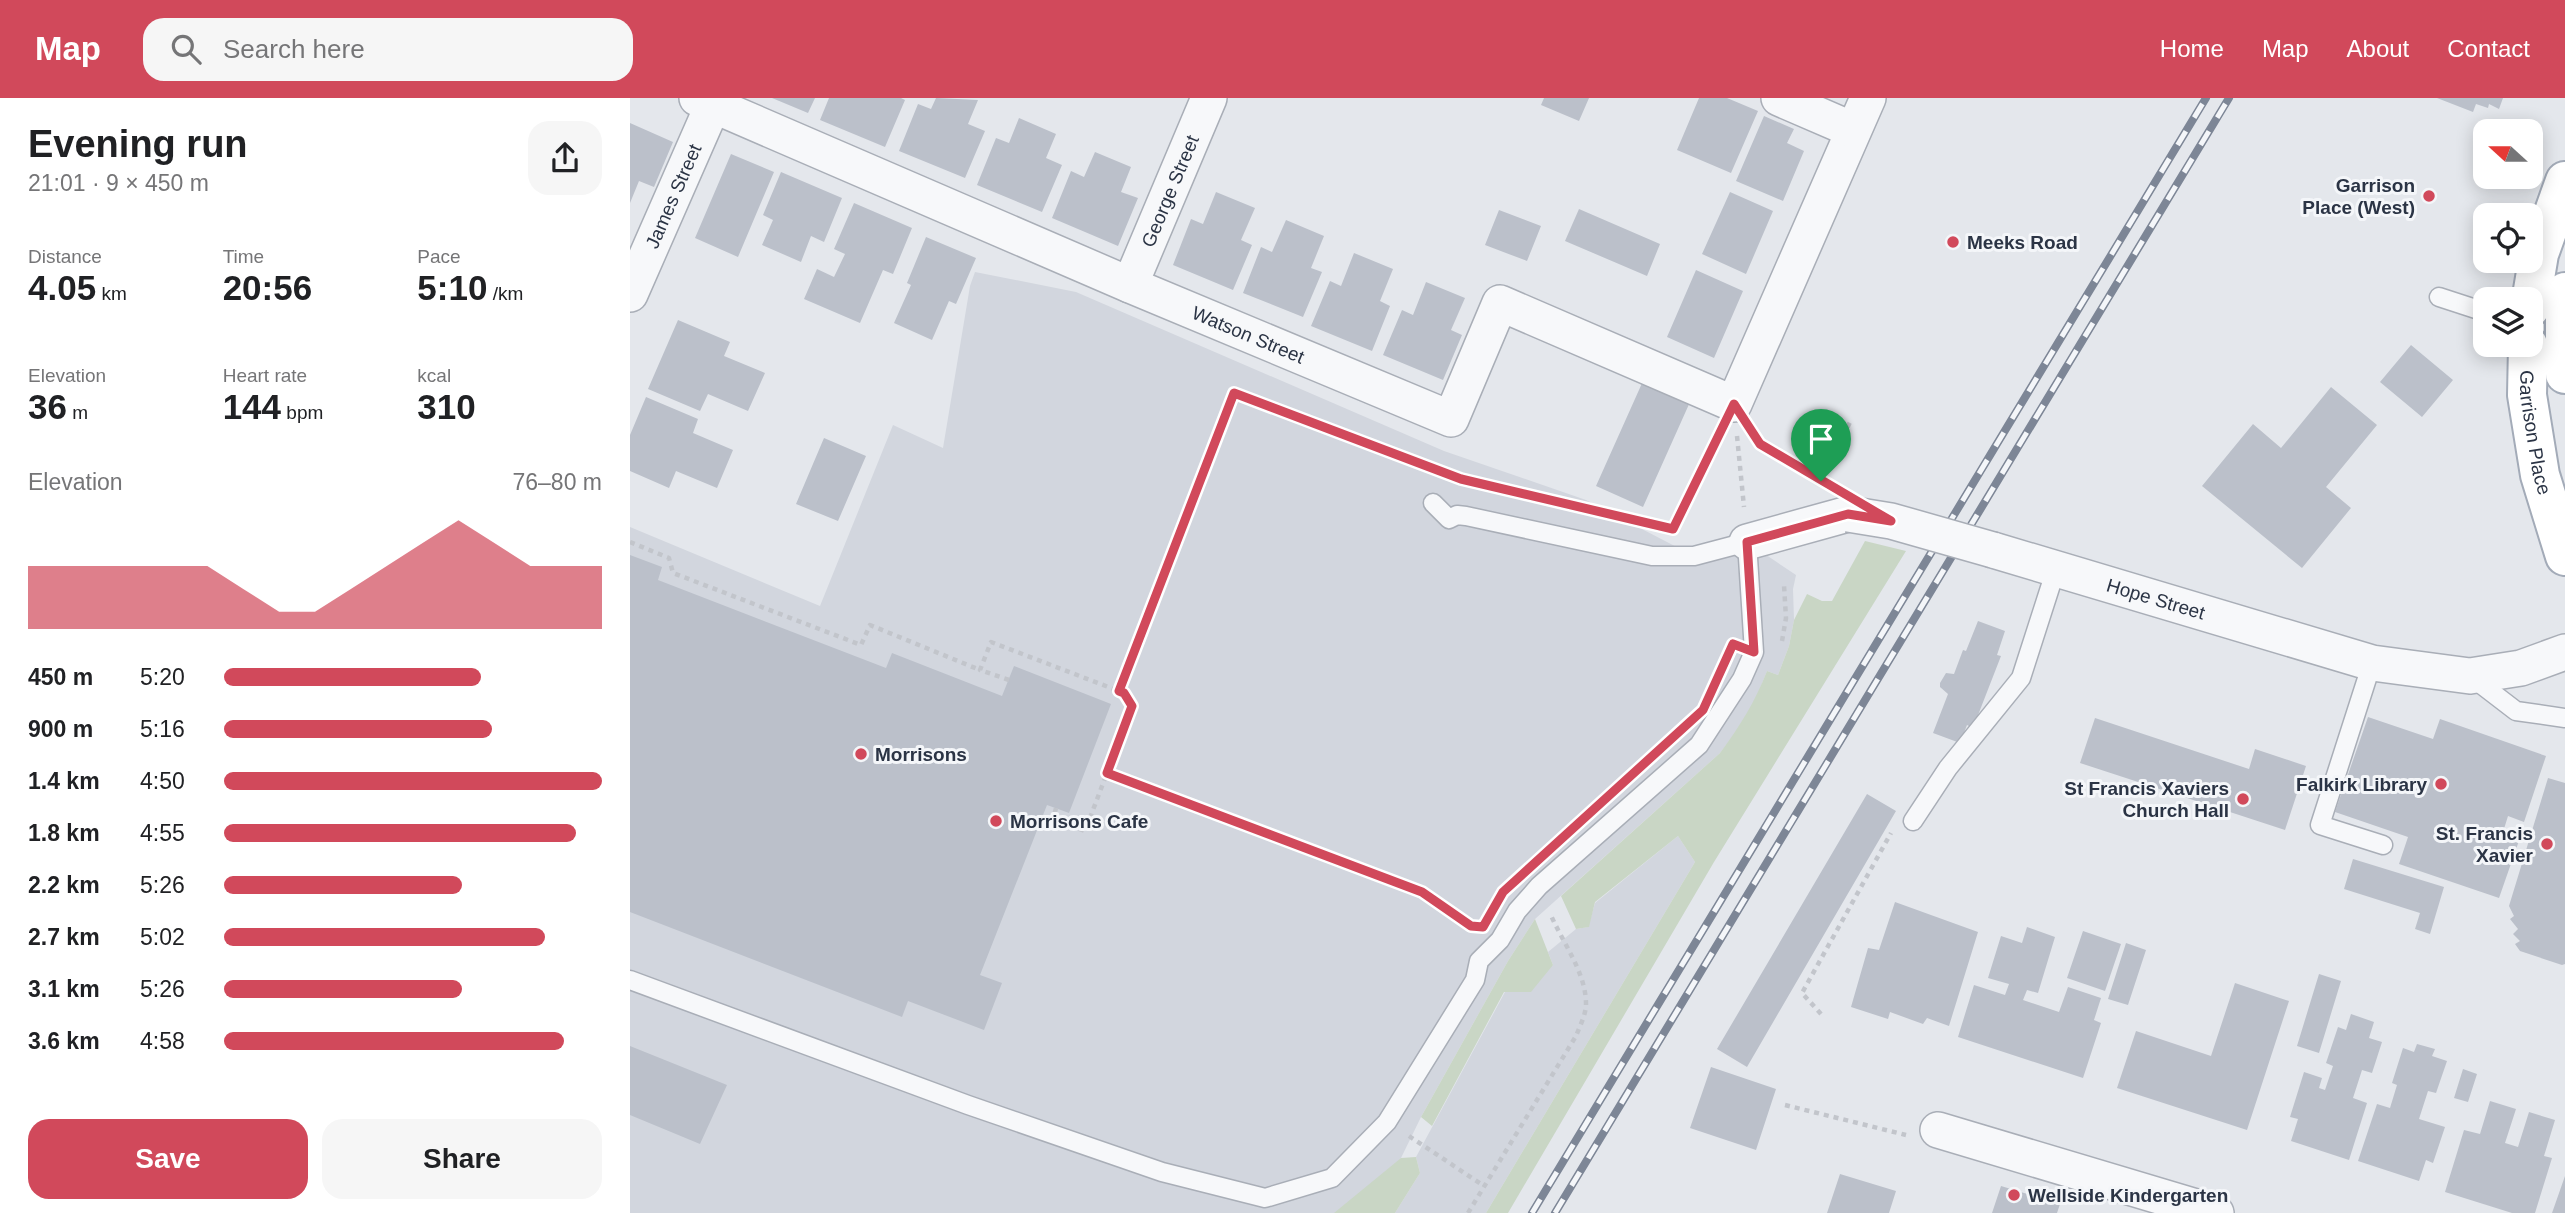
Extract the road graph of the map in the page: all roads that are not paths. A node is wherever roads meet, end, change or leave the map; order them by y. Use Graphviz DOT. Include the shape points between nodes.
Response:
graph roads {
  1 [pos="1209,98"];
  2 [pos="1779,98"];
  3 [pos="1868,98"];
  4 [pos="709,100"];
  5 [pos="1853,130"];
  6 [pos="2565,181"];
  7 [pos="1130,285"];
  8 [pos="2534,287"];
  9 [pos="2565,292"];
  10 [pos="630,294"];
  11 [pos="2439,297"];
  12 [pos="2473,308"];
  13 [pos="2528,357"];
  14 [pos="2565,374"];
  15 [pos="1433,503"];
  16 [pos="1747,542"];
  17 [pos="2565,556"];
  18 [pos="2056,569"];
  19 [pos="2565,652"];
  20 [pos="2372,663"];
  21 [pos="2470,676"];
  22 [pos="2565,718"];
  23 [pos="1917,816"];
  24 [pos="2383,845"];
  25 [pos="630,980"];
  26 [pos="1938,1130"];
  27 [pos="2216,1213"];
  1 -- 7 [label="street, George Street"];
  2 -- 5 [label="street"];
  3 -- 5 [label="street"];
  4 -- 7 [label="street, Watson Street"];
  4 -- 10 [label="street, James Street"];
  5 -- 7 [label="street, Watson Street" via="1734,404 1500,303 1451,419"];
  6 -- 8 [label="main road" via="2539,254"];
  9 -- 14 [label="main road, Garrison Place"];
  11 -- 12 [label="lane"];
  13 -- 17 [label="main road, Garrison Place" via="2527,396 2540,475"];
  15 -- 16 [label="lane" via="1445,524 1457,515 1466,516 1652,556 1694,556"];
  16 -- 18 [label="street, Hope Street, bridge" via="1840,501 1891,521"];
  16 -- 25 [label="lane" via="1754,652 1699,745 1539,886 1517,911 1500,940 1479,961 1475,980 1387,1122 1332,1178 1265,1198 1162,1172"];
  18 -- 20 [label="street, Hope Street"];
  18 -- 23 [label="lane" via="2021,678 1948,768"];
  19 -- 21 [label="street, Hope Street" via="2521,668"];
  20 -- 21 [label="street, Hope Street"];
  20 -- 24 [label="lane" via="2320,825"];
  21 -- 22 [label="lane" via="2516,711"];
  26 -- 27 [label="street"];
}
